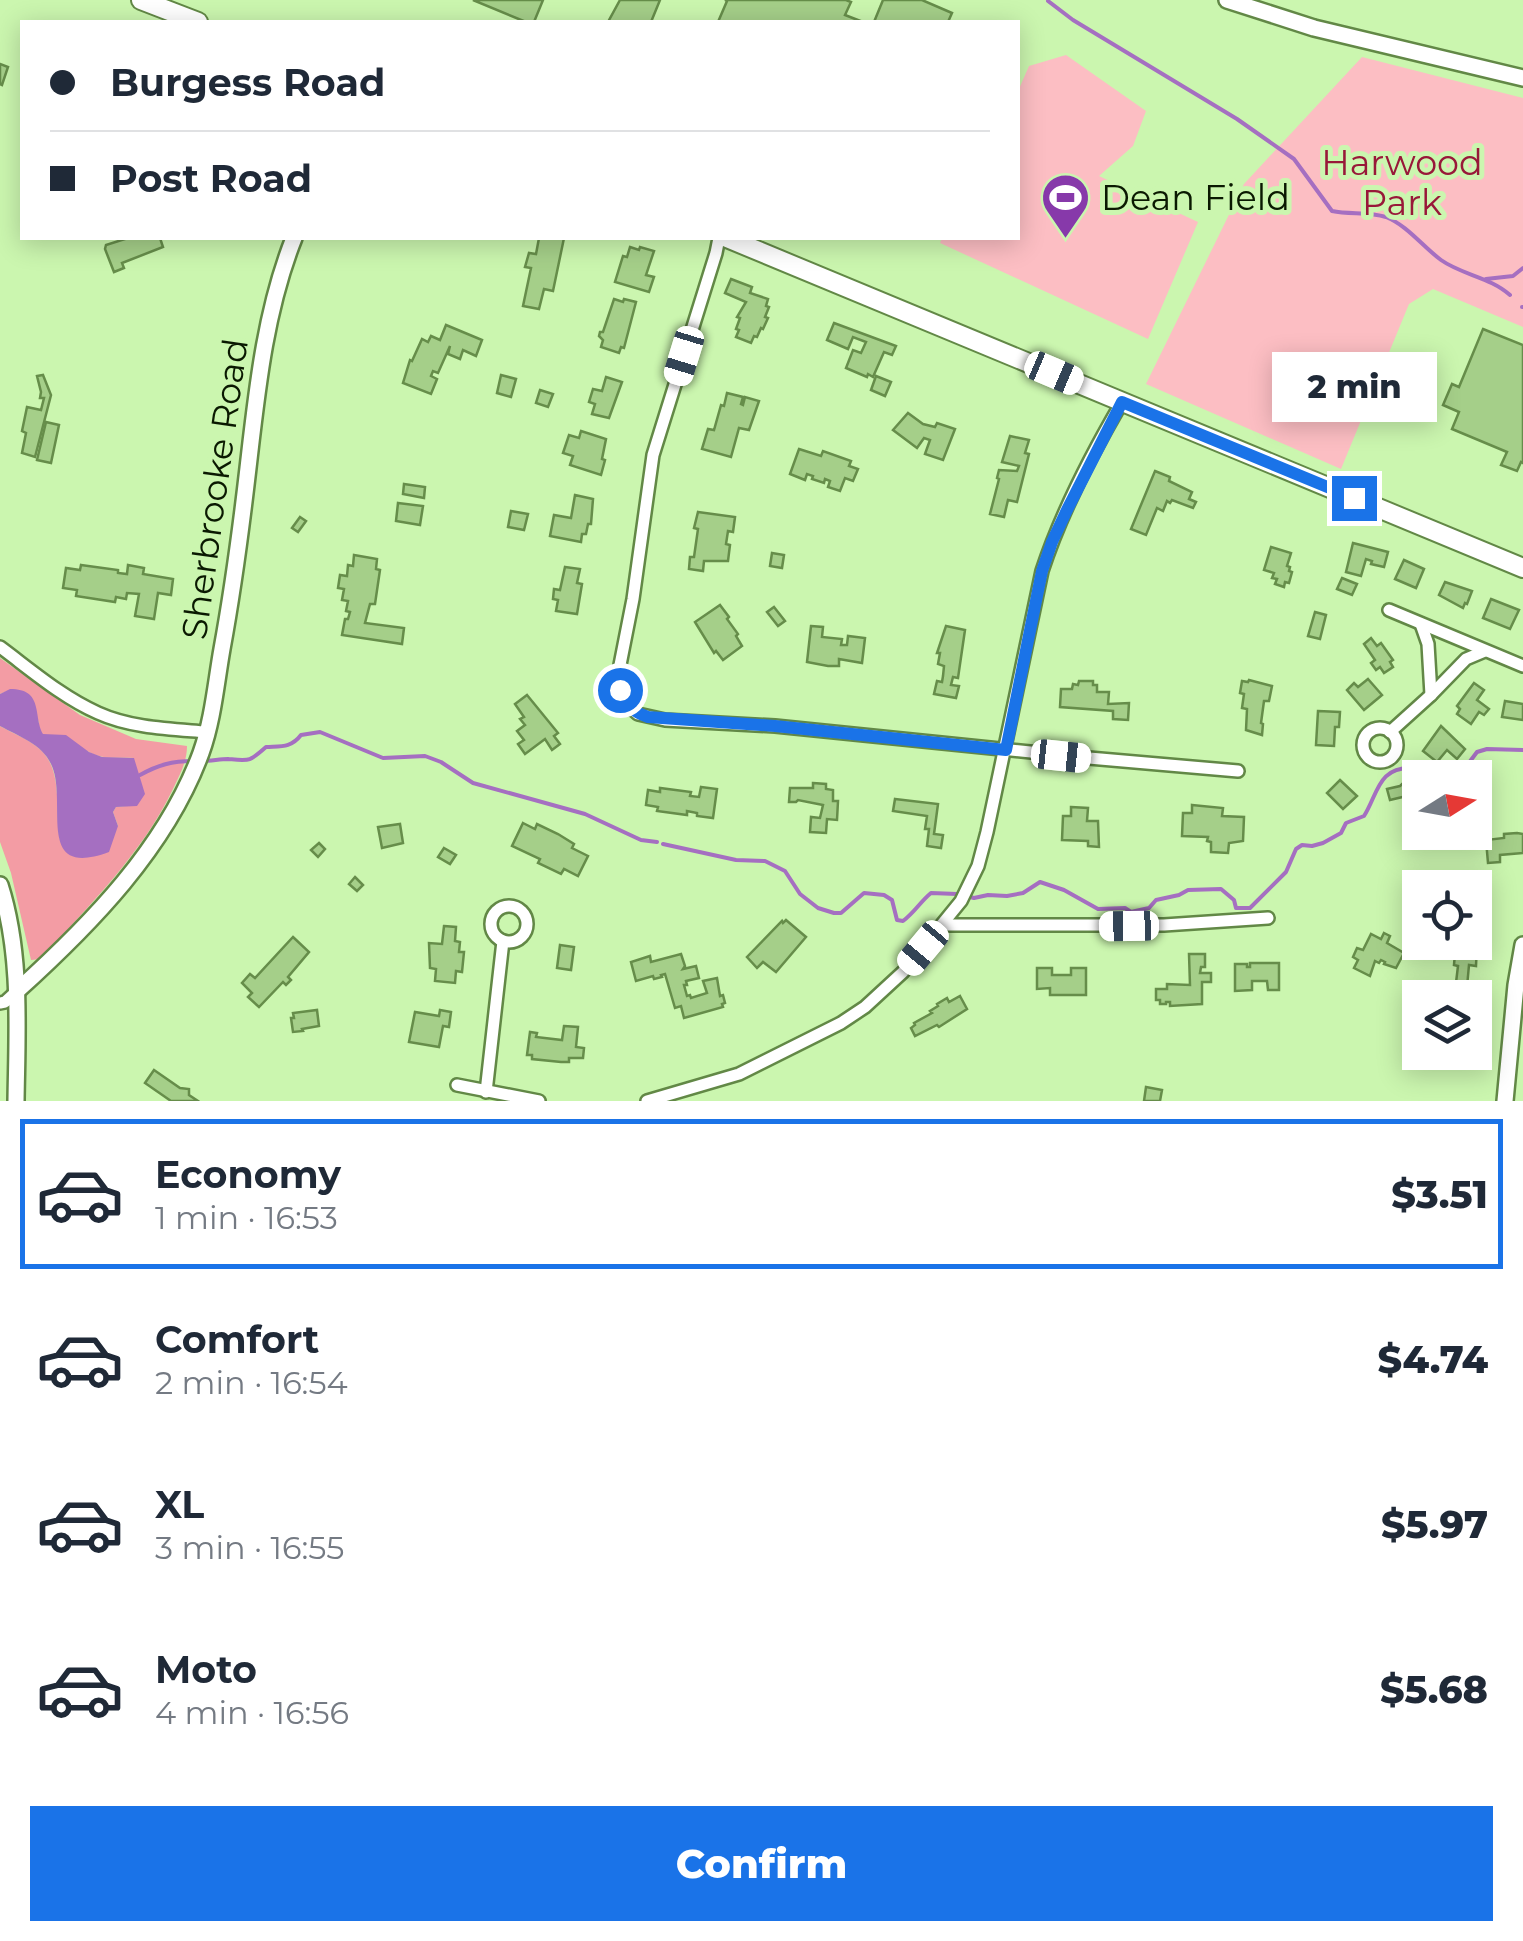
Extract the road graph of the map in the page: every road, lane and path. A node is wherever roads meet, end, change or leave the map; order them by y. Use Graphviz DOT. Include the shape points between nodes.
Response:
graph roads {
  1 [pos="142,0"];
  2 [pos="1227,0"];
  3 [pos="193,20"];
  4 [pos="1523,78"];
  5 [pos="293,240"];
  6 [pos="718,240"];
  7 [pos="733,240"];
  8 [pos="1122,402"];
  9 [pos="1523,568"];
  10 [pos="1388,610"];
  11 [pos="1421,624"];
  12 [pos="0,647"];
  13 [pos="1485,651"];
  14 [pos="1523,666"];
  15 [pos="1431,695"];
  16 [pos="206,732"];
  17 [pos="1390,732"];
  18 [pos="1006,750"];
  19 [pos="1238,771"];
  20 [pos="0,885"];
  21 [pos="1268,918"];
  22 [pos="943,925"];
  23 [pos="504,941"];
  24 [pos="1523,945"];
  25 [pos="16,992"];
  26 [pos="0,1003"];
  27 [pos="1516,1062"];
  28 [pos="457,1085"];
  29 [pos="486,1092"];
  30 [pos="16,1101"];
  31 [pos="539,1101"];
  32 [pos="646,1101"];
  33 [pos="1506,1101"];
  1 -- 3 [label="main road"];
  2 -- 4 [label="street"];
  5 -- 16 [label="street, Sherbrooke Road" via="263,352 236,572"];
  6 -- 18 [label="street" via="654,455 618,675 625,702 638,714 664,720"];
  7 -- 8 [label="main road"];
  8 -- 9 [label="main road"];
  8 -- 18 [label="street" via="1042,571"];
  10 -- 11 [label="street"];
  11 -- 13 [label="street"];
  11 -- 15 [label="street"];
  12 -- 16 [label="street" via="98,713 152,728"];
  13 -- 14 [label="street"];
  13 -- 15 [label="street" via="1466,659"];
  15 -- 17 [label="street"];
  16 -- 25 [label="street, Sherbrooke Road" via="178,801 136,867"];
  18 -- 19 [label="street"];
  18 -- 22 [label="street" via="978,866"];
  20 -- 25 [label="street"];
  21 -- 22 [label="street"];
  22 -- 32 [label="street" via="904,972 840,1023 739,1074"];
  23 -- 29 [label="street"];
  24 -- 27 [label="street"];
  25 -- 26 [label="street"];
  25 -- 30 [label="street"];
  27 -- 33 [label="street"];
  28 -- 29 [label="street"];
  29 -- 31 [label="street"];
}
